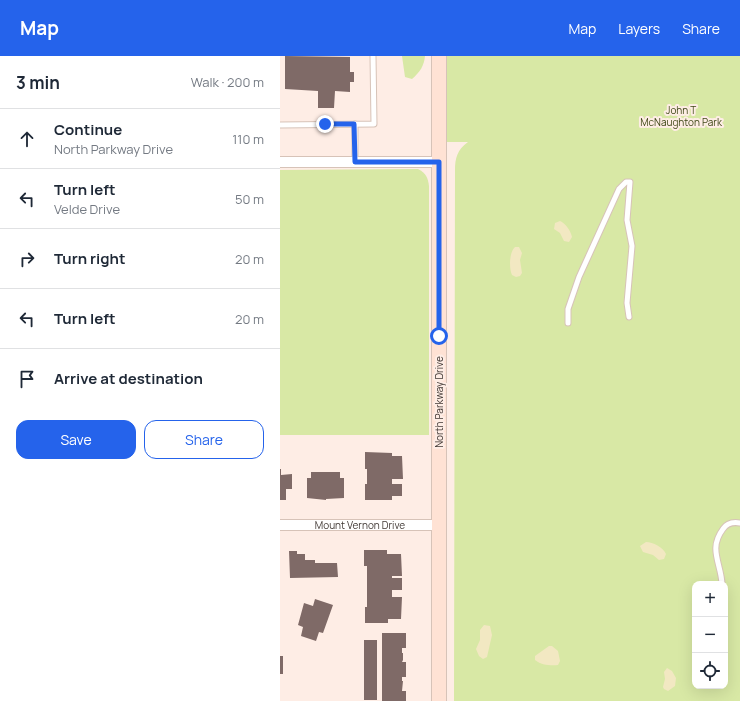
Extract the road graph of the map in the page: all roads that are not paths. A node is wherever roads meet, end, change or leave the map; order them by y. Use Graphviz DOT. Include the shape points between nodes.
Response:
graph roads {
  1 [pos="373,56"];
  2 [pos="439,56"];
  3 [pos="354,124"];
  4 [pos="280,125"];
  5 [pos="280,162"];
  6 [pos="355,162"];
  7 [pos="439,162"];
  8 [pos="629,317"];
  9 [pos="568,323"];
  10 [pos="740,523"];
  11 [pos="280,525"];
  12 [pos="440,525"];
  13 [pos="721,581"];
  14 [pos="439,701"];
  1 -- 3 [label="lane" via="374,124"];
  2 -- 7 [label="main road, North Parkway Drive"];
  3 -- 4 [label="lane"];
  3 -- 6 [label="lane"];
  5 -- 6 [label="street"];
  6 -- 7 [label="street"];
  7 -- 12 [label="main road, North Parkway Drive"];
  8 -- 9 [label="lane" via="627,303 632,246 627,220 630,182 626,182 619,189 579,277 568,308"];
  10 -- 13 [label="lane" via="725,526 716,543"];
  11 -- 12 [label="street, Mount Vernon Drive"];
  12 -- 14 [label="main road, North Parkway Drive"];
}
